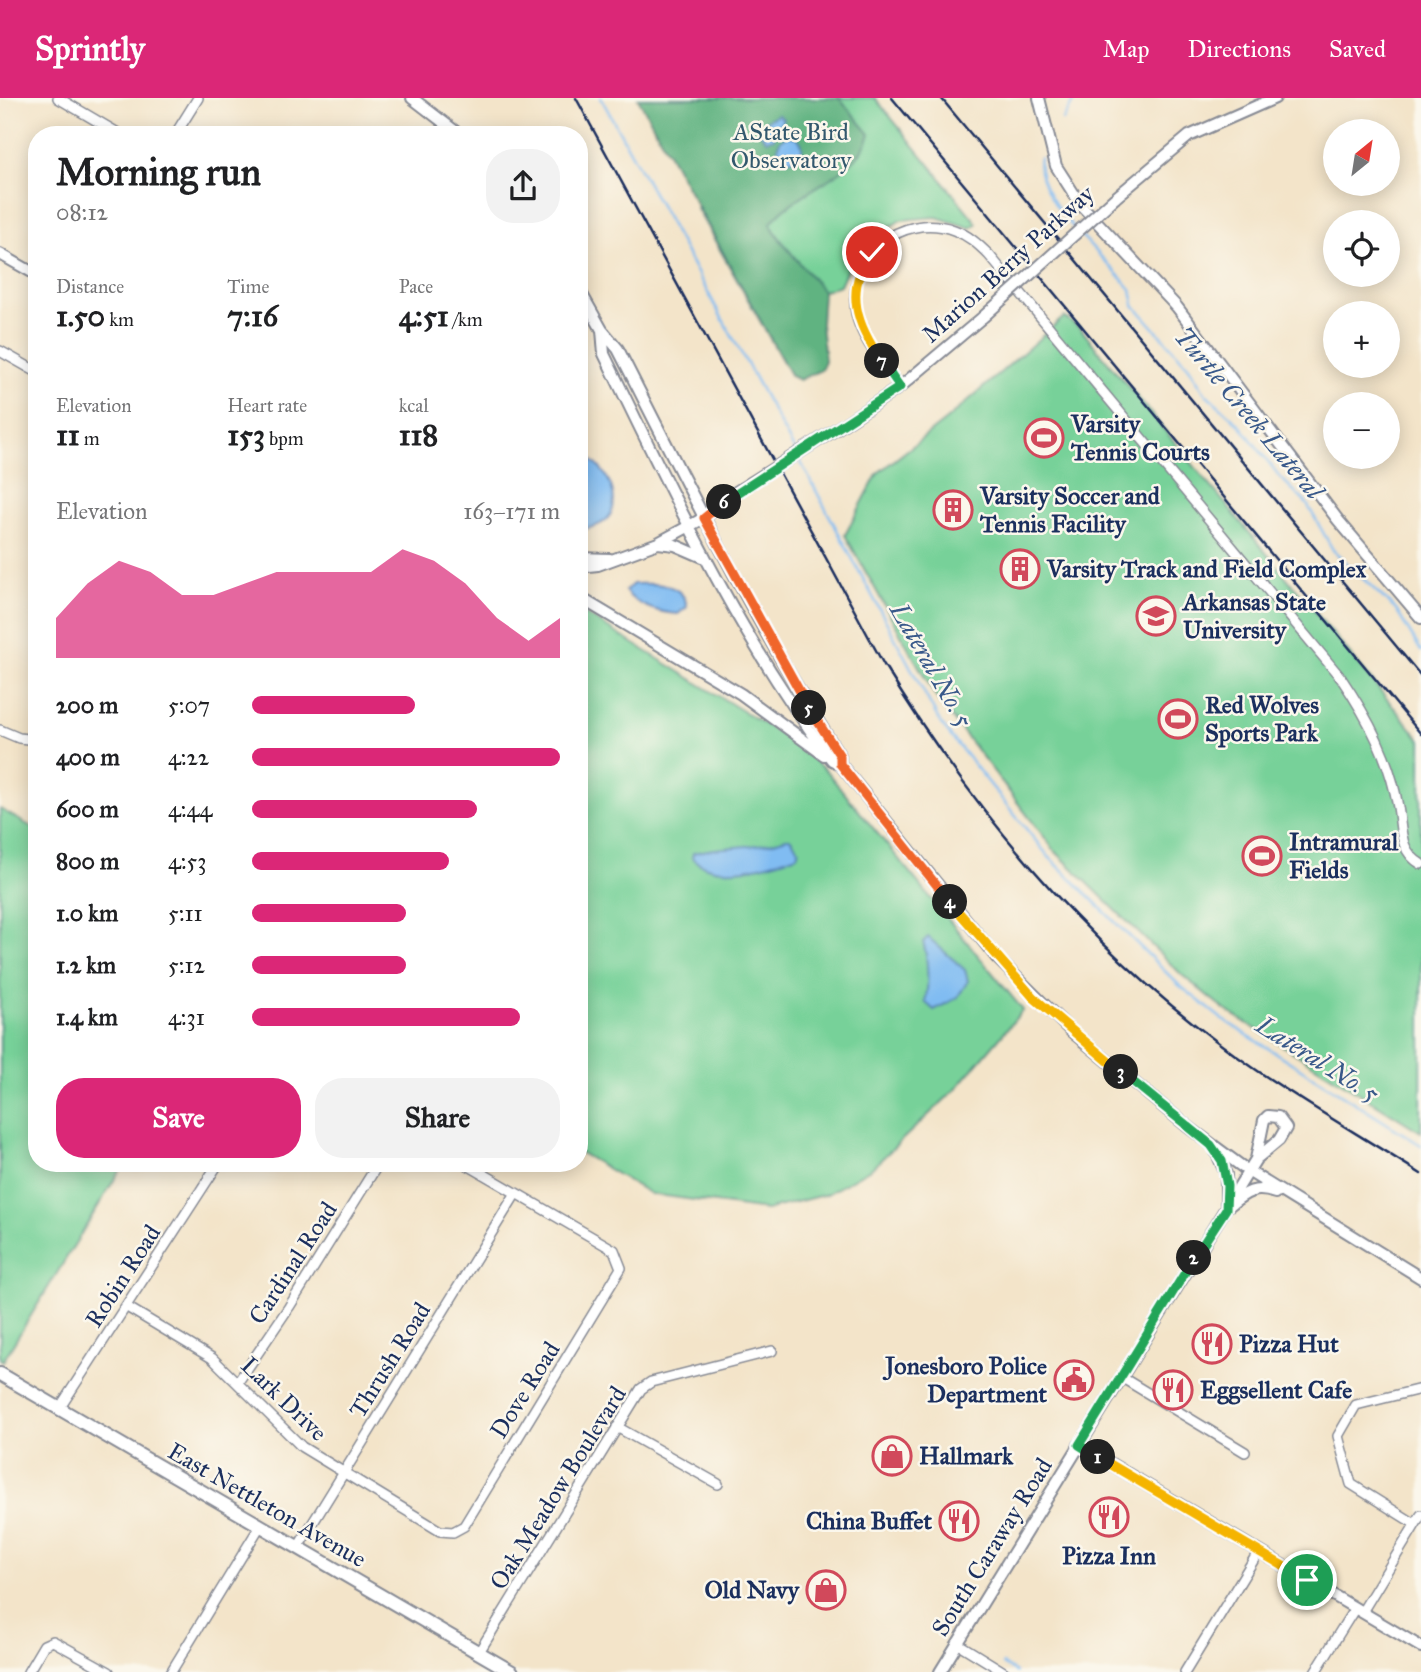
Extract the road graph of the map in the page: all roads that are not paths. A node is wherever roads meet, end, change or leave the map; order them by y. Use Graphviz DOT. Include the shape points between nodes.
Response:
graph roads {
  1 [pos="58,98"];
  2 [pos="198,98"];
  3 [pos="412,98"];
  4 [pos="1039,98"];
  5 [pos="1275,98"];
  6 [pos="73,102"];
  7 [pos="108,126"];
  8 [pos="181,126"];
  9 [pos="448,126"];
  10 [pos="0,254"];
  11 [pos="28,270"];
  12 [pos="588,305"];
  13 [pos="602,330"];
  14 [pos="0,351"];
  15 [pos="28,367"];
  16 [pos="900,387"];
  17 [pos="704,518"];
  18 [pos="688,527"];
  19 [pos="658,543"];
  20 [pos="588,558"];
  21 [pos="610,559"];
  22 [pos="707,559"];
  23 [pos="588,566"];
  24 [pos="588,602"];
  25 [pos="1421,618"];
  26 [pos="0,730"];
  27 [pos="28,739"];
  28 [pos="836,762"];
  29 [pos="1421,864"];
  30 [pos="1211,1145"];
  31 [pos="1256,1159"];
  32 [pos="1248,1171"];
  33 [pos="213,1172"];
  34 [pos="373,1172"];
  35 [pos="480,1172"];
  36 [pos="516,1193"];
  37 [pos="1291,1198"];
  38 [pos="1226,1209"];
  39 [pos="1421,1278"];
  40 [pos="127,1307"];
  41 [pos="772,1351"];
  42 [pos="0,1374"];
  43 [pos="1121,1377"];
  44 [pos="238,1382"];
  45 [pos="1421,1389"];
  46 [pos="59,1409"];
  47 [pos="617,1427"];
  48 [pos="1079,1445"];
  49 [pos="1245,1452"];
  50 [pos="343,1474"];
  51 [pos="718,1484"];
  52 [pos="1421,1515"];
  53 [pos="1415,1524"];
  54 [pos="260,1526"];
  55 [pos="453,1532"];
  56 [pos="298,1547"];
  57 [pos="1259,1551"];
  58 [pos="1359,1610"];
  59 [pos="957,1643"];
  60 [pos="1421,1647"];
  61 [pos="479,1652"];
  62 [pos="27,1672"];
  63 [pos="109,1672"];
  64 [pos="171,1672"];
  65 [pos="512,1672"];
  66 [pos="940,1672"];
  67 [pos="1004,1672"];
  68 [pos="1185,1672"];
  69 [pos="1315,1672"];
  1 -- 6 [label="street"];
  2 -- 8 [label="street"];
  3 -- 9 [label="street"];
  4 -- 25 [label="street" via="1049,146 1068,187 1177,307 1338,520"];
  5 -- 16 [label="street, Marion Berry Parkway, bridge" via="1189,136"];
  6 -- 7 [label="street"];
  10 -- 11 [label="street"];
  12 -- 13 [label="street"];
  13 -- 17 [label="street" via="618,349"];
  13 -- 18 [label="street" via="604,354"];
  14 -- 15 [label="street"];
  16 -- 17 [label="street, Marion Berry Parkway, bridge"];
  16 -- 29 [label="street" via="859,324 855,299 859,274 872,252 897,232 928,225 954,230 989,255 1341,678 1382,750 1395,789 1404,845"];
  17 -- 18 [label="street, Marion Berry Parkway"];
  17 -- 28 [label="street" via="804,701 840,756"];
  18 -- 19 [label="street, Marion Berry Parkway"];
  18 -- 22 [label="street"];
  19 -- 21 [label="street, Marion Berry Parkway"];
  19 -- 22 [label="street"];
  20 -- 21 [label="street"];
  21 -- 23 [label="street, Marion Berry Parkway"];
  22 -- 28 [label="street" via="796,712"];
  24 -- 28 [label="street" via="740,694"];
  26 -- 27 [label="street"];
  28 -- 30 [label="street" via="1033,997"];
  30 -- 32 [label="street"];
  30 -- 38 [label="street" via="1226,1174"];
  31 -- 32 [label="street, South Caraway Road"];
  32 -- 37 [label="street"];
  32 -- 38 [label="street, South Caraway Road"];
  33 -- 40 [label="street, Robin Road"];
  34 -- 44 [label="street, Cardinal Road"];
  35 -- 36 [label="street"];
  36 -- 50 [label="street, Thrush Road"];
  36 -- 55 [label="street, Dove Road" via="614,1250 620,1273 464,1526"];
  37 -- 38 [label="street" via="1262,1189 1249,1191"];
  37 -- 39 [label="street"];
  38 -- 43 [label="street, South Caraway Road"];
  40 -- 44 [label="street, Lark Drive" via="195,1346"];
  40 -- 46 [label="street, Robin Road"];
  41 -- 47 [label="street, Oak Meadow Boulevard" via="651,1382 640,1389"];
  42 -- 46 [label="main road, East Nettleton Avenue"];
  43 -- 48 [label="street, South Caraway Road"];
  43 -- 49 [label="street"];
  44 -- 50 [label="street, Lark Drive" via="302,1447"];
  45 -- 53 [label="street" via="1356,1405 1338,1436 1351,1484"];
  46 -- 54 [label="main road, East Nettleton Avenue"];
  47 -- 51 [label="street"];
  47 -- 61 [label="street, Oak Meadow Boulevard"];
  48 -- 57 [label="street"];
  48 -- 59 [label="street, South Caraway Road"];
  50 -- 55 [label="street, Lark Drive" via="440,1531"];
  50 -- 56 [label="street, Thrush Road"];
  52 -- 53 [label="street"];
  53 -- 58 [label="street"];
  54 -- 56 [label="main road, East Nettleton Avenue"];
  54 -- 64 [label="street"];
  56 -- 61 [label="main road, East Nettleton Avenue"];
  57 -- 58 [label="street"];
  57 -- 68 [label="street"];
  58 -- 60 [label="street"];
  58 -- 69 [label="street"];
  59 -- 66 [label="street, South Caraway Road"];
  59 -- 67 [label="street"];
  61 -- 65 [label="main road, East Nettleton Avenue"];
  62 -- 63 [label="street" via="44,1645 53,1641"];
}
